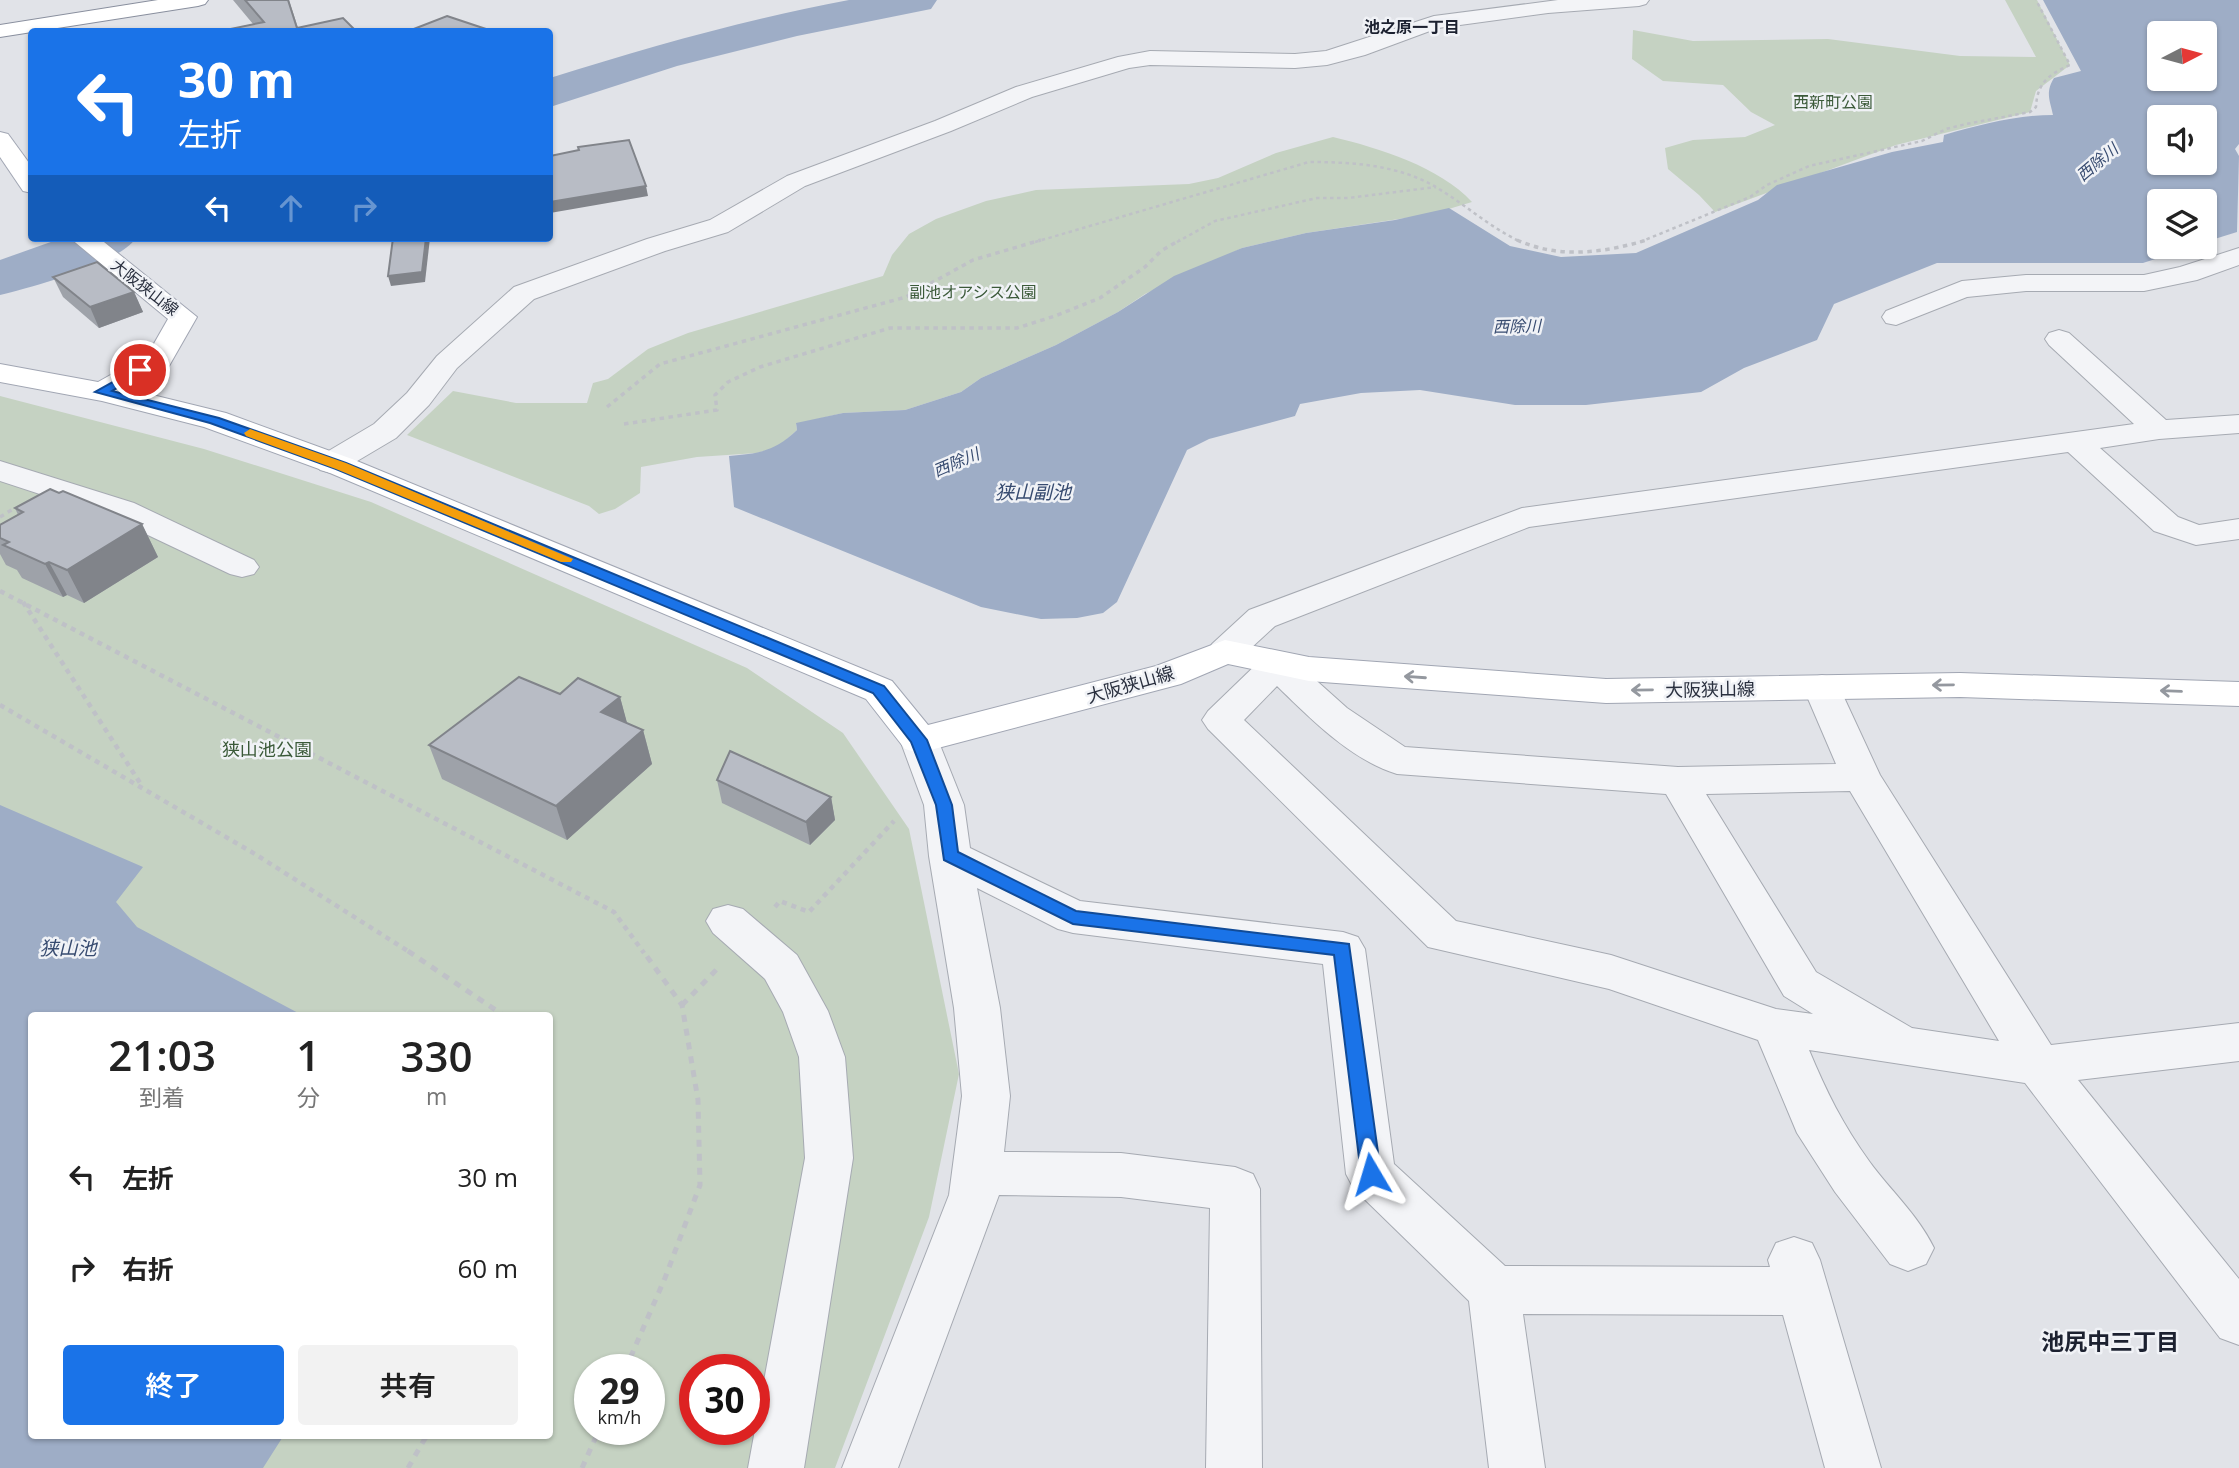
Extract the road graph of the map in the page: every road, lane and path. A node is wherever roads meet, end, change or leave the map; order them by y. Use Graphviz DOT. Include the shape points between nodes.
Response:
graph roads {
  1 [pos="198,0"];
  2 [pos="1639,0"];
  3 [pos="2036,0"];
  4 [pos="0,31"];
  5 [pos="1,144"];
  6 [pos="28,181"];
  7 [pos="1436,187"];
  8 [pos="88,242"];
  9 [pos="2239,256"];
  10 [pos="1896,317"];
  11 [pos="2059,338"];
  12 [pos="0,373"];
  13 [pos="102,392"];
  14 [pos="607,407"];
  15 [pos="624,424"];
  16 [pos="2239,424"];
  17 [pos="2159,430"];
  18 [pos="2075,442"];
  19 [pos="331,463"];
  20 [pos="0,471"];
  21 [pos="2239,530"];
  22 [pos="242,567"];
  23 [pos="0,591"];
  24 [pos="22,601"];
  25 [pos="1225,652"];
  26 [pos="1277,665"];
  27 [pos="1822,687"];
  28 [pos="2239,694"];
  29 [pos="0,705"];
  30 [pos="919,740"];
  31 [pos="1861,777"];
  32 [pos="1678,781"];
  33 [pos="142,786"];
  34 [pos="894,821"];
  35 [pos="950,856"];
  36 [pos="809,912"];
  37 [pos="728,920"];
  38 [pos="499,1012"];
  39 [pos="1776,1027"];
  40 [pos="2239,1042"];
  41 [pos="1903,1046"];
  42 [pos="2039,1066"];
  43 [pos="976,1173"];
  44 [pos="1908,1248"];
  45 [pos="1494,1290"];
  46 [pos="2239,1320"];
  47 [pos="632,1354"];
  48 [pos="425,1439"];
  49 [pos="592,1445"];
  50 [pos="408,1468"];
  51 [pos="582,1468"];
  52 [pos="776,1468"];
  53 [pos="870,1468"];
  54 [pos="1234,1468"];
  55 [pos="1517,1468"];
  56 [pos="1853,1468"];
  1 -- 4 [label="main road"];
  2 -- 19 [label="street" via="1548,6 1434,22 1327,58 1138,60 1024,92 796,181 719,226 524,293 447,362 385,431"];
  3 -- 7 [label="path" via="2070,65 2045,78 2036,91 2036,107 2029,112 1974,121 1924,141 1807,169 1765,184 1750,197 1631,248 1539,250"];
  5 -- 6 [label="main road"];
  7 -- 14 [label="path" via="1415,176 1341,161 1275,170 973,260 906,297 660,364"];
  7 -- 15 [label="path" via="1317,198 1215,220 1161,251 1100,298 1055,316 1017,328 890,328 738,377 715,395 717,410"];
  8 -- 13 [label="main road, 大阪狭山線" via="183,317 159,359"];
  9 -- 10 [label="street" via="2144,283 2026,283 1962,289"];
  11 -- 17 [label="street"];
  12 -- 13 [label="main road"];
  13 -- 19 [label="main road" via="215,420"];
  16 -- 17 [label="street"];
  17 -- 18 [label="street"];
  18 -- 21 [label="street" via="2166,524 2196,535"];
  18 -- 25 [label="street" via="1522,517 1262,618"];
  19 -- 30 [label="main road" via="879,690"];
  20 -- 22 [label="street" via="122,510"];
  23 -- 24 [label="path"];
  24 -- 33 [label="path"];
  24 -- 47 [label="path" via="614,912 682,1005 698,1100 700,1185"];
  25 -- 26 [label="main road, 大阪狭山線"];
  25 -- 30 [label="main road, 大阪狭山線" via="1168,676"];
  27 -- 26 [label="main road, 大阪狭山線, one-way" via="1606,691"];
  26 -- 32 [label="street" via="1324,711 1397,760"];
  26 -- 39 [label="street" via="1221,720 1443,935 1611,972"];
  28 -- 27 [label="main road, 大阪狭山線, one-way" via="2071,687"];
  27 -- 31 [label="street"];
  29 -- 33 [label="path"];
  30 -- 35 [label="street" via="944,805"];
  31 -- 32 [label="street"];
  31 -- 42 [label="street"];
  32 -- 41 [label="street" via="1800,984"];
  33 -- 38 [label="path" via="405,947"];
  34 -- 36 [label="path"];
  35 -- 43 [label="street" via="977,1008 986,1096"];
  35 -- 45 [label="street" via="1073,917 1343,949 1371,1174"];
  37 -- 52 [label="street" via="781,968 806,1011 822,1057 829,1158"];
  39 -- 41 [label="street"];
  39 -- 44 [label="street" via="1814,1119"];
  40 -- 42 [label="street"];
  41 -- 42 [label="street"];
  42 -- 46 [label="street"];
  43 -- 53 [label="street" via="974,1195"];
  43 -- 54 [label="street" via="1121,1175 1235,1189"];
  45 -- 55 [label="street"];
  45 -- 56 [label="street" via="1798,1275"];
  48 -- 50 [label="path"];
  49 -- 51 [label="path"];
}
